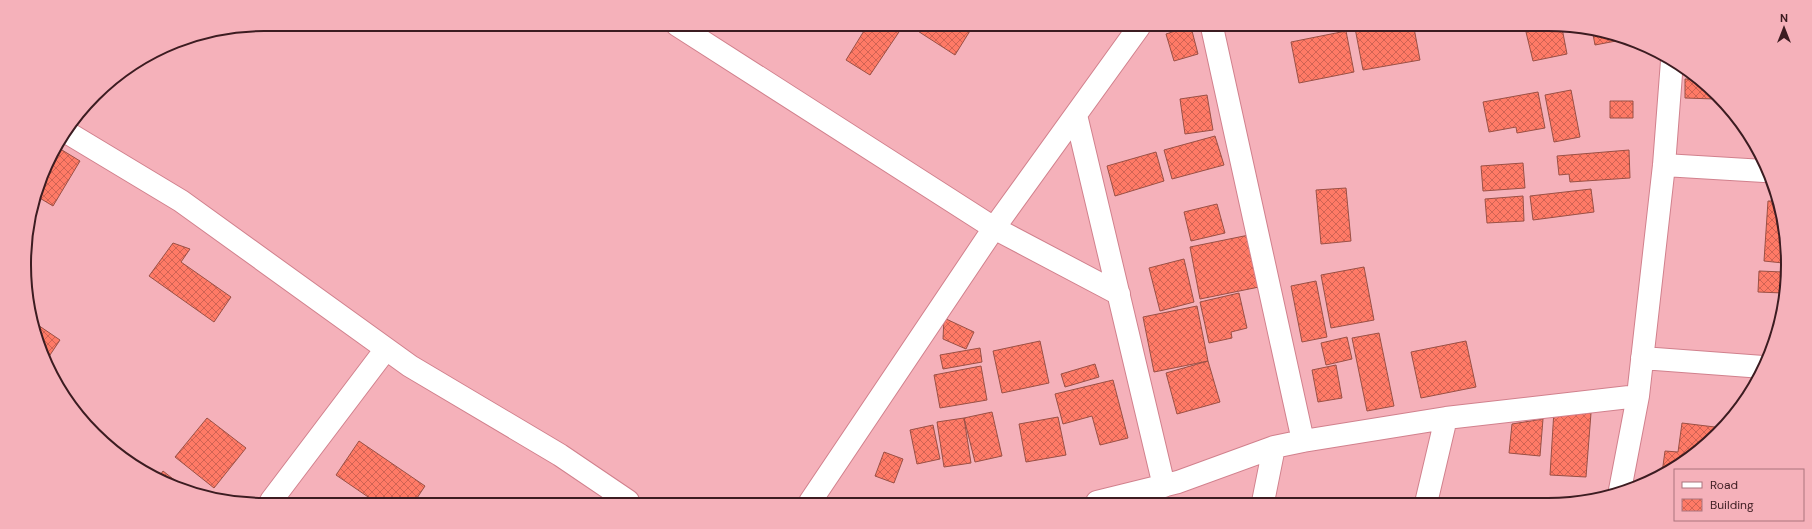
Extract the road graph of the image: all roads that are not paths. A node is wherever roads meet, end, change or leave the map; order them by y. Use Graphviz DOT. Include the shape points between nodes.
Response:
graph roads {
  1 [pos="686,31"];
  2 [pos="1136,31"];
  3 [pos="1213,31"];
  4 [pos="1672,67"];
  5 [pos="1076,115"];
  6 [pos="70,134"];
  7 [pos="1664,165"];
  8 [pos="1761,171"];
  9 [pos="994,228"];
  10 [pos="1118,294"];
  11 [pos="386,349"];
  12 [pos="1642,358"];
  13 [pos="1758,367"];
  14 [pos="1638,396"];
  15 [pos="1446,418"];
  16 [pos="1303,440"];
  17 [pos="1274,447"];
  18 [pos="1164,486"];
  19 [pos="1621,487"];
  20 [pos="273,498"];
  21 [pos="623,498"];
  22 [pos="813,498"];
  23 [pos="1127,498"];
  24 [pos="1264,498"];
  25 [pos="1427,498"];
  1 -- 9 [label="street"];
  2 -- 5 [label="street"];
  3 -- 16 [label="street"];
  4 -- 7 [label="street"];
  5 -- 9 [label="street"];
  5 -- 10 [label="street"];
  6 -- 11 [label="street" via="181,201"];
  7 -- 8 [label="street"];
  7 -- 12 [label="street"];
  9 -- 10 [label="street"];
  9 -- 22 [label="street"];
  10 -- 18 [label="street"];
  11 -- 20 [label="street"];
  11 -- 21 [label="street"];
  12 -- 13 [label="street"];
  12 -- 14 [label="street"];
  14 -- 15 [label="street"];
  14 -- 19 [label="street"];
  15 -- 16 [label="street"];
  15 -- 25 [label="street"];
  16 -- 17 [label="street"];
  17 -- 18 [label="street"];
  17 -- 24 [label="street"];
  18 -- 23 [label="street"];
}
